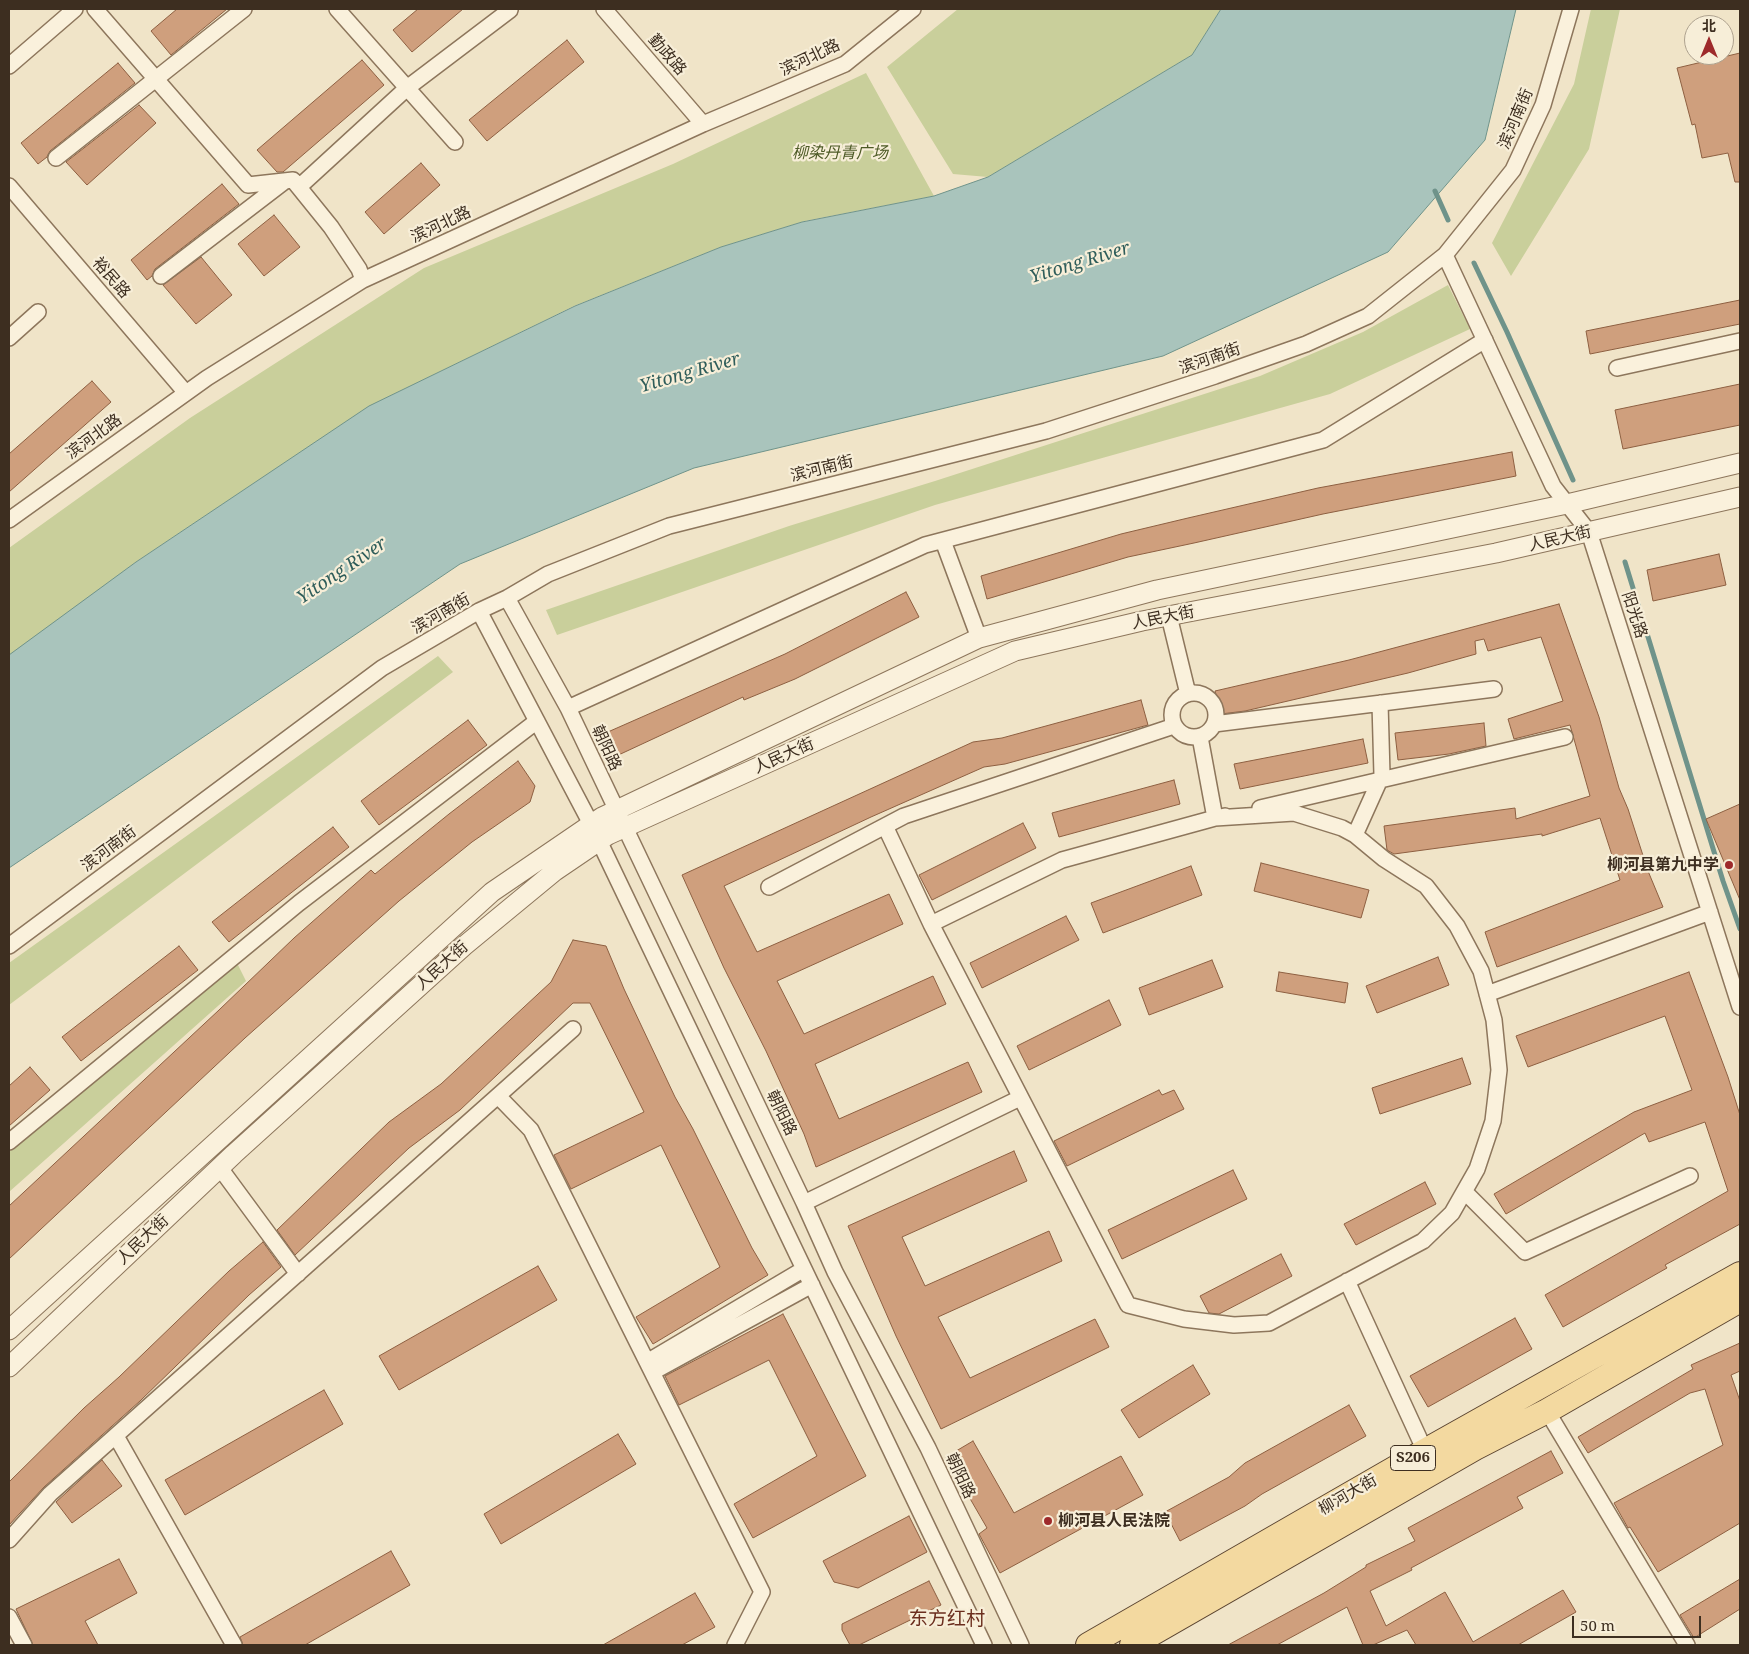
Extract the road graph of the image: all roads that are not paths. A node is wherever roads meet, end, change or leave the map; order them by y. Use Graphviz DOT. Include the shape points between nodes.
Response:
graph roads {
  1 [pos="76,9"];
  2 [pos="95,9"];
  3 [pos="244,9"];
  4 [pos="337,9"];
  5 [pos="604,9"];
  6 [pos="913,9"];
  7 [pos="1571,9"];
  8 [pos="510,10"];
  9 [pos="9,66"];
  10 [pos="156,79"];
  11 [pos="408,88"];
  12 [pos="703,124"];
  13 [pos="455,142"];
  14 [pos="56,158"];
  15 [pos="292,184"];
  16 [pos="9,186"];
  17 [pos="1445,255"];
  18 [pos="161,276"];
  19 [pos="363,280"];
  20 [pos="38,312"];
  21 [pos="9,338"];
  22 [pos="1485,340"];
  23 [pos="1740,341"];
  24 [pos="1617,368"];
  25 [pos="186,393"];
  26 [pos="1740,463"];
  27 [pos="1740,497"];
  28 [pos="1567,504"];
  29 [pos="9,520"];
  30 [pos="1589,532"];
  31 [pos="943,540"];
  32 [pos="507,598"];
  33 [pos="479,611"];
  34 [pos="1169,616"];
  35 [pos="979,638"];
  36 [pos="1494,689"];
  37 [pos="1188,694"];
  38 [pos="1380,703"];
  39 [pos="568,708"];
  40 [pos="536,721"];
  41 [pos="1214,724"];
  42 [pos="1174,726"];
  43 [pos="1200,736"];
  44 [pos="1565,737"];
  45 [pos="1380,780"];
  46 [pos="1286,808"];
  47 [pos="616,810"];
  48 [pos="1215,818"];
  49 [pos="885,826"];
  50 [pos="625,828"];
  51 [pos="595,832"];
  52 [pos="1355,835"];
  53 [pos="769,887"];
  54 [pos="1710,912"];
  55 [pos="932,924"];
  56 [pos="9,946"];
  57 [pos="1487,994"];
  58 [pos="1740,1006"];
  59 [pos="573,1029"];
  60 [pos="498,1096"];
  61 [pos="1020,1098"];
  62 [pos="9,1142"];
  63 [pos="220,1168"];
  64 [pos="1690,1176"];
  65 [pos="1465,1192"];
  66 [pos="804,1203"];
  67 [pos="804,1269"];
  68 [pos="298,1274"];
  69 [pos="1740,1274"];
  70 [pos="1347,1281"];
  71 [pos="812,1285"];
  72 [pos="1740,1300"];
  73 [pos="9,1330"];
  74 [pos="9,1367"];
  75 [pos="650,1367"];
  76 [pos="1547,1411"];
  77 [pos="116,1436"];
  78 [pos="1425,1451"];
  79 [pos="9,1540"];
  80 [pos="9,1617"];
  81 [pos="24,1645"];
  82 [pos="234,1645"];
  83 [pos="735,1645"];
  84 [pos="984,1645"];
  85 [pos="1021,1645"];
  86 [pos="1088,1645"];
  87 [pos="1132,1645"];
  88 [pos="1687,1645"];
  1 -- 9 [label="street"];
  2 -- 10 [label="street"];
  3 -- 10 [label="street"];
  4 -- 11 [label="street"];
  5 -- 12 [label="street, 勤政路"];
  6 -- 12 [label="street, 滨河北路" via="845,64"];
  7 -- 17 [label="street, 滨河南街" via="1543,105 1514,170"];
  8 -- 11 [label="street"];
  10 -- 14 [label="street"];
  10 -- 15 [label="street" via="248,184"];
  11 -- 13 [label="street"];
  11 -- 15 [label="street"];
  12 -- 19 [label="street, 滨河北路"];
  15 -- 18 [label="street"];
  15 -- 19 [label="street" via="331,227"];
  16 -- 25 [label="street, 裕民路"];
  17 -- 22 [label="street, 阳光路"];
  17 -- 32 [label="street, 滨河南街" via="1368,316 1306,344 1046,431 670,526 548,574"];
  19 -- 25 [label="street, 滨河北路"];
  20 -- 21 [label="street"];
  22 -- 28 [label="street, 阳光路" via="1553,486"];
  22 -- 31 [label="street" via="1323,440"];
  23 -- 24 [label="street"];
  25 -- 29 [label="street, 滨河北路"];
  26 -- 28 [label="street, 人民大街"];
  27 -- 30 [label="street, 人民大街"];
  28 -- 30 [label="street, 阳光路"];
  28 -- 35 [label="street, 人民大街" via="1156,590"];
  30 -- 34 [label="street, 人民大街" via="1496,554"];
  30 -- 54 [label="street, 阳光路"];
  31 -- 35 [label="street"];
  31 -- 39 [label="street" via="925,545"];
  32 -- 33 [label="street, 滨河南街"];
  32 -- 39 [label="street, 朝阳路"];
  33 -- 40 [label="street"];
  33 -- 56 [label="street, 滨河南街" via="382,668"];
  34 -- 37 [label="street"];
  34 -- 50 [label="street, 人民大街" via="1015,652"];
  35 -- 47 [label="street, 人民大街"];
  36 -- 38 [label="street"];
  37 -- 41 [label="street" via="1198,693 1207,697 1216,714"];
  37 -- 42 [label="street" via="1173,707"];
  38 -- 41 [label="street"];
  38 -- 45 [label="street"];
  39 -- 47 [label="street, 朝阳路"];
  40 -- 51 [label="street"];
  40 -- 62 [label="street" via="299,904"];
  41 -- 43 [label="street"];
  42 -- 43 [label="street" via="1190,737"];
  42 -- 49 [label="street" via="904,816"];
  43 -- 48 [label="street"];
  44 -- 45 [label="street"];
  45 -- 46 [label="street"];
  45 -- 52 [label="street"];
  46 -- 48 [label="street"];
  46 -- 52 [label="street"];
  47 -- 50 [label="street, 朝阳路"];
  47 -- 51 [label="street, 人民大街"];
  48 -- 55 [label="street" via="1062,860"];
  49 -- 53 [label="street"];
  49 -- 55 [label="street"];
  50 -- 51 [label="street, 人民大街"];
  50 -- 66 [label="street, 朝阳路"];
  51 -- 63 [label="street, 人民大街" via="555,871 464,946"];
  51 -- 67 [label="street"];
  51 -- 73 [label="street, 人民大街" via="492,892"];
  52 -- 57 [label="street" via="1384,859 1426,886 1457,926 1481,971"];
  54 -- 57 [label="street"];
  54 -- 58 [label="street, 阳光路"];
  55 -- 61 [label="street"];
  57 -- 65 [label="street" via="1494,1020 1499,1070 1493,1121 1477,1169"];
  59 -- 60 [label="street"];
  60 -- 68 [label="street"];
  60 -- 75 [label="street" via="531,1130"];
  61 -- 66 [label="street"];
  61 -- 70 [label="street" via="1128,1305 1184,1319 1234,1325 1268,1323"];
  63 -- 68 [label="street"];
  63 -- 74 [label="street, 人民大街"];
  64 -- 65 [label="street" via="1525,1252"];
  65 -- 70 [label="street" via="1452,1214 1423,1241"];
  66 -- 85 [label="street, 朝阳路" via="835,1272 928,1448"];
  67 -- 71 [label="street"];
  67 -- 75 [label="street"];
  68 -- 77 [label="street"];
  69 -- 78 [label="main road, 柳河大街 / S206"];
  70 -- 78 [label="street"];
  71 -- 75 [label="street"];
  71 -- 84 [label="street"];
  72 -- 76 [label="main road, 柳河大街 / S206"];
  75 -- 83 [label="street" via="762,1592"];
  76 -- 87 [label="main road, 柳河大街 / S206" via="1475,1448"];
  76 -- 88 [label="street"];
  77 -- 79 [label="street" via="50,1494"];
  77 -- 82 [label="street"];
  78 -- 86 [label="main road, 柳河大街 / S206"];
  80 -- 81 [label="street"];
}
